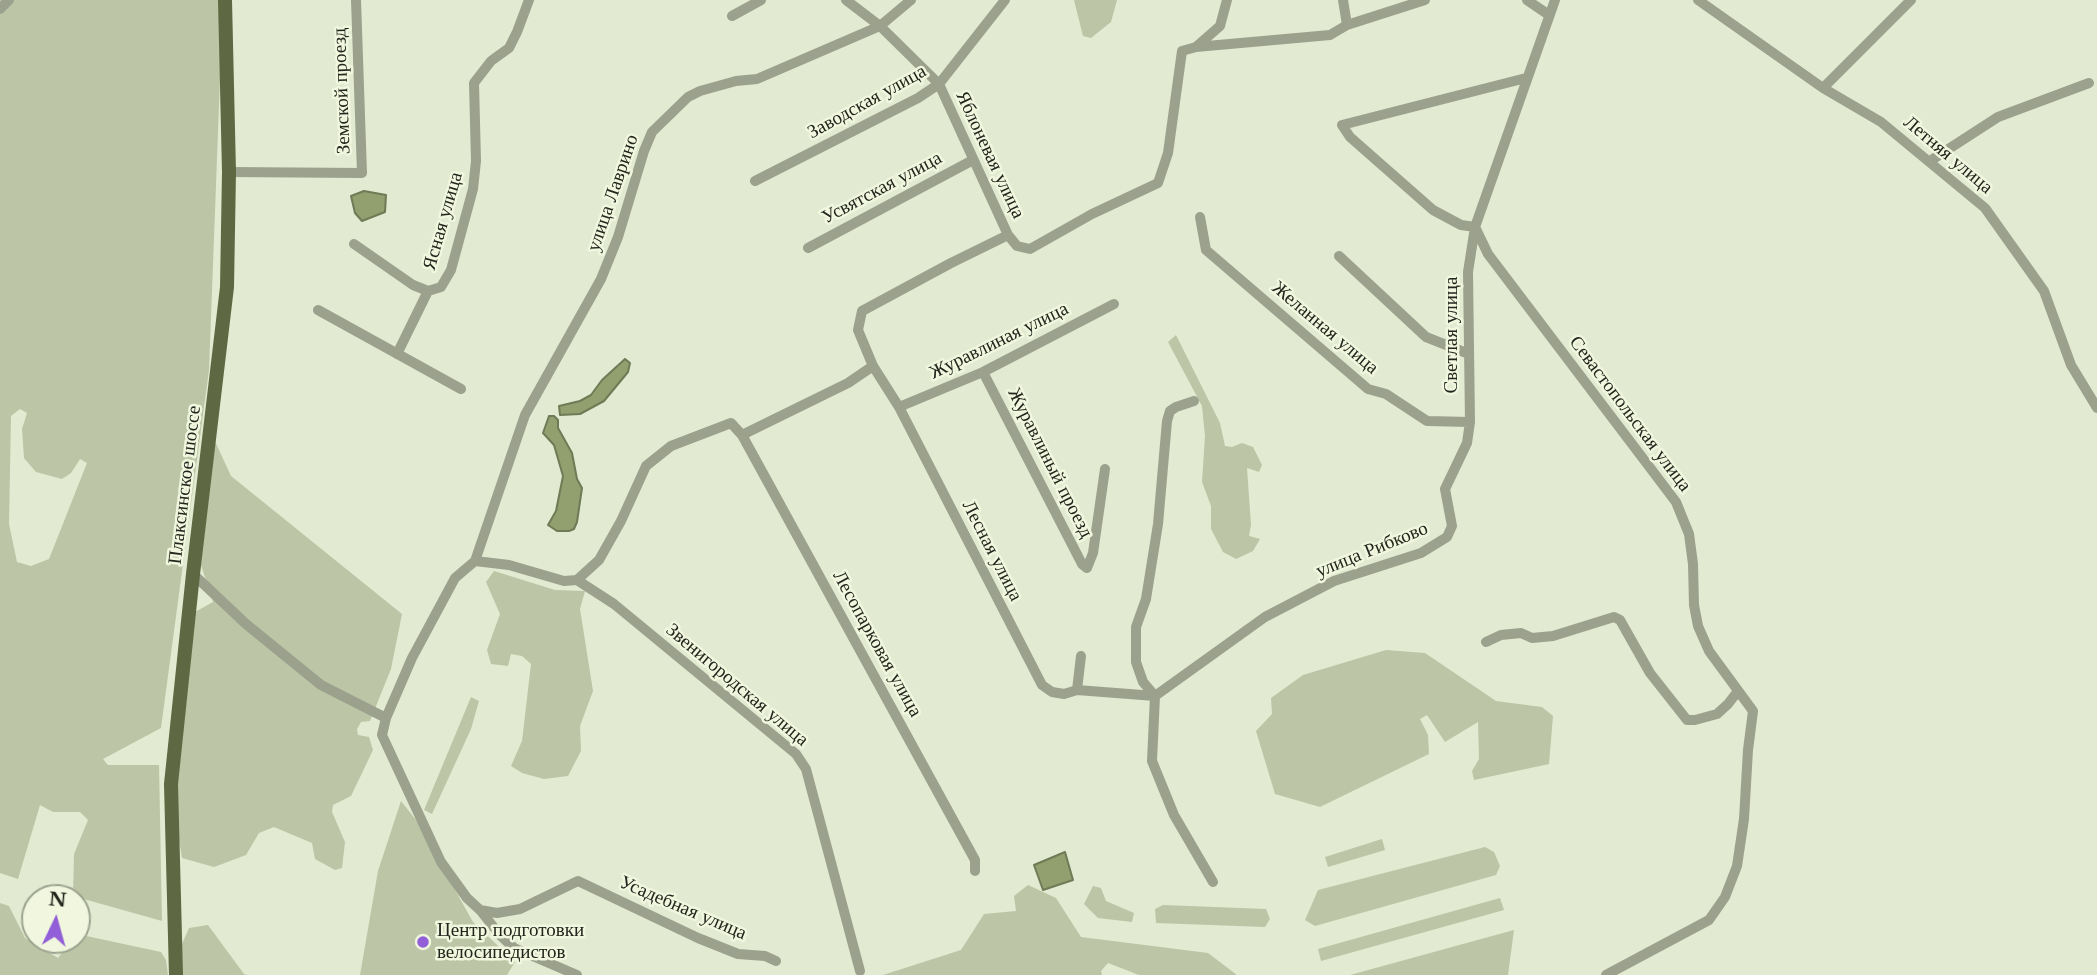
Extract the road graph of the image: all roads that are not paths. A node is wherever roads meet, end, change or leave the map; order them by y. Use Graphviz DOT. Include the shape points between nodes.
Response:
graph roads {
  1 [pos="9,0"];
  2 [pos="225,0"];
  3 [pos="356,0"];
  4 [pos="529,0"];
  5 [pos="761,0"];
  6 [pos="846,0"];
  7 [pos="911,0"];
  8 [pos="1005,0"];
  9 [pos="1227,0"];
  10 [pos="1343,0"];
  11 [pos="1425,0"];
  12 [pos="1527,0"];
  13 [pos="1555,0"];
  14 [pos="1698,0"];
  15 [pos="1911,0"];
  16 [pos="0,9"];
  17 [pos="1549,15"];
  18 [pos="732,16"];
  19 [pos="1347,25"];
  20 [pos="880,26"];
  21 [pos="1196,47"];
  22 [pos="1526,78"];
  23 [pos="2089,83"];
  24 [pos="939,84"];
  25 [pos="1823,88"];
  26 [pos="973,160"];
  27 [pos="1930,161"];
  28 [pos="229,172"];
  29 [pos="755,181"];
  30 [pos="1200,217"];
  31 [pos="1475,227"];
  32 [pos="1008,235"];
  33 [pos="354,244"];
  34 [pos="808,248"];
  35 [pos="1339,256"];
  36 [pos="428,291"];
  37 [pos="1114,304"];
  38 [pos="318,310"];
  39 [pos="397,354"];
  40 [pos="1469,354"];
  41 [pos="873,366"];
  42 [pos="983,372"];
  43 [pos="461,389"];
  44 [pos="1194,401"];
  45 [pos="899,407"];
  46 [pos="2097,408"];
  47 [pos="1470,422"];
  48 [pos="742,435"];
  49 [pos="1467,443"];
  50 [pos="1105,469"];
  51 [pos="475,561"];
  52 [pos="193,574"];
  53 [pos="577,580"];
  54 [pos="1486,642"];
  55 [pos="1081,656"];
  56 [pos="1077,691"];
  57 [pos="1738,691"];
  58 [pos="1155,696"];
  59 [pos="386,718"];
  60 [pos="975,871"];
  61 [pos="1213,883"];
  62 [pos="480,910"];
  63 [pos="776,961"];
  64 [pos="860,971"];
  65 [pos="177,975"];
  66 [pos="577,975"];
  67 [pos="1606,975"];
  1 -- 16 [label="street"];
  2 -- 28 [label="main road, Плаксинское шоссе"];
  3 -- 28 [label="street, Земской проезд" via="362,173"];
  4 -- 36 [label="street, Ясная улица" via="509,48 491,61 474,83 473,189 451,270 441,287"];
  5 -- 18 [label="street"];
  6 -- 20 [label="street, Яблоневая улица"];
  7 -- 20 [label="street, улица Лаврино"];
  8 -- 24 [label="street, Заводская улица"];
  9 -- 21 [label="street" via="1220,26"];
  10 -- 19 [label="street"];
  11 -- 19 [label="street"];
  12 -- 17 [label="street"];
  13 -- 17 [label="street, Светлая улица"];
  14 -- 25 [label="street, Летняя улица"];
  15 -- 25 [label="street"];
  17 -- 22 [label="street, Светлая улица"];
  19 -- 21 [label="street" via="1330,35"];
  20 -- 24 [label="street, Яблоневая улица"];
  20 -- 51 [label="street, улица Лаврино" via="758,79 700,91 688,97 648,139 601,279 525,415"];
  21 -- 32 [label="street, Яблоневая улица" via="1182,51 1168,153 1158,183 1030,249 1017,246"];
  22 -- 31 [label="street, Светлая улица"];
  22 -- 31 [label="street" via="1342,125 1433,210"];
  23 -- 27 [label="street" via="1998,117"];
  24 -- 26 [label="street, Яблоневая улица"];
  24 -- 29 [label="street, Заводская улица"];
  25 -- 27 [label="street, Летняя улица" via="1881,122"];
  26 -- 32 [label="street, Яблоневая улица"];
  26 -- 34 [label="street, Усвятская улица"];
  27 -- 46 [label="street, Летняя улица" via="1985,208 2043,291 2071,365"];
  28 -- 52 [label="main road, Плаксинское шоссе" via="227,287"];
  30 -- 47 [label="street, Желанная улица" via="1206,250 1368,389 1386,394 1427,421"];
  31 -- 40 [label="street, Светлая улица" via="1468,272"];
  31 -- 57 [label="street, Севастопольская улица" via="1488,254 1676,502 1689,534 1698,626 1709,651"];
  32 -- 41 [label="street, Лесная улица" via="862,311 858,330"];
  33 -- 36 [label="street"];
  35 -- 40 [label="street" via="1426,337"];
  36 -- 39 [label="street, Ясная улица"];
  37 -- 42 [label="street, Журавлиная улица"];
  38 -- 39 [label="street"];
  39 -- 43 [label="street"];
  40 -- 47 [label="street, Светлая улица"];
  41 -- 45 [label="street, Лесная улица"];
  41 -- 48 [label="street"];
  42 -- 45 [label="street, Журавлиная улица"];
  42 -- 50 [label="street, Журавлиный проезд" via="1087,568"];
  44 -- 58 [label="street" via="1170,411 1167,421 1158,524 1146,599 1136,627 1136,662 1143,682"];
  45 -- 56 [label="street, Лесная улица" via="1042,685 1063,694"];
  47 -- 49 [label="street, Светлая улица"];
  48 -- 53 [label="street" via="731,424 671,446 646,466 599,560"];
  48 -- 60 [label="street, Лесопарковая улица" via="975,860"];
  49 -- 58 [label="street, улица Рибково" via="1445,489 1452,526 1447,537 1421,553 1335,581 1265,617"];
  51 -- 53 [label="street"];
  51 -- 59 [label="street" via="455,578"];
  52 -- 59 [label="street" via="321,685"];
  52 -- 65 [label="main road, Плаксинское шоссе" via="171,784"];
  53 -- 64 [label="street, Звенигородская улица" via="614,604 796,754 806,769"];
  54 -- 57 [label="street" via="1521,633 1540,639 1614,617 1687,720 1717,714"];
  55 -- 56 [label="street"];
  56 -- 58 [label="street, Лесная улица"];
  57 -- 67 [label="street, Севастопольская улица" via="1753,711 1737,866 1725,897 1709,920"];
  58 -- 61 [label="street" via="1152,761 1174,815"];
  59 -- 62 [label="street" via="382,735 440,862"];
  62 -- 63 [label="street, Усадебная улица" via="520,909 578,881 737,954"];
  62 -- 66 [label="street" via="514,948"];
}
